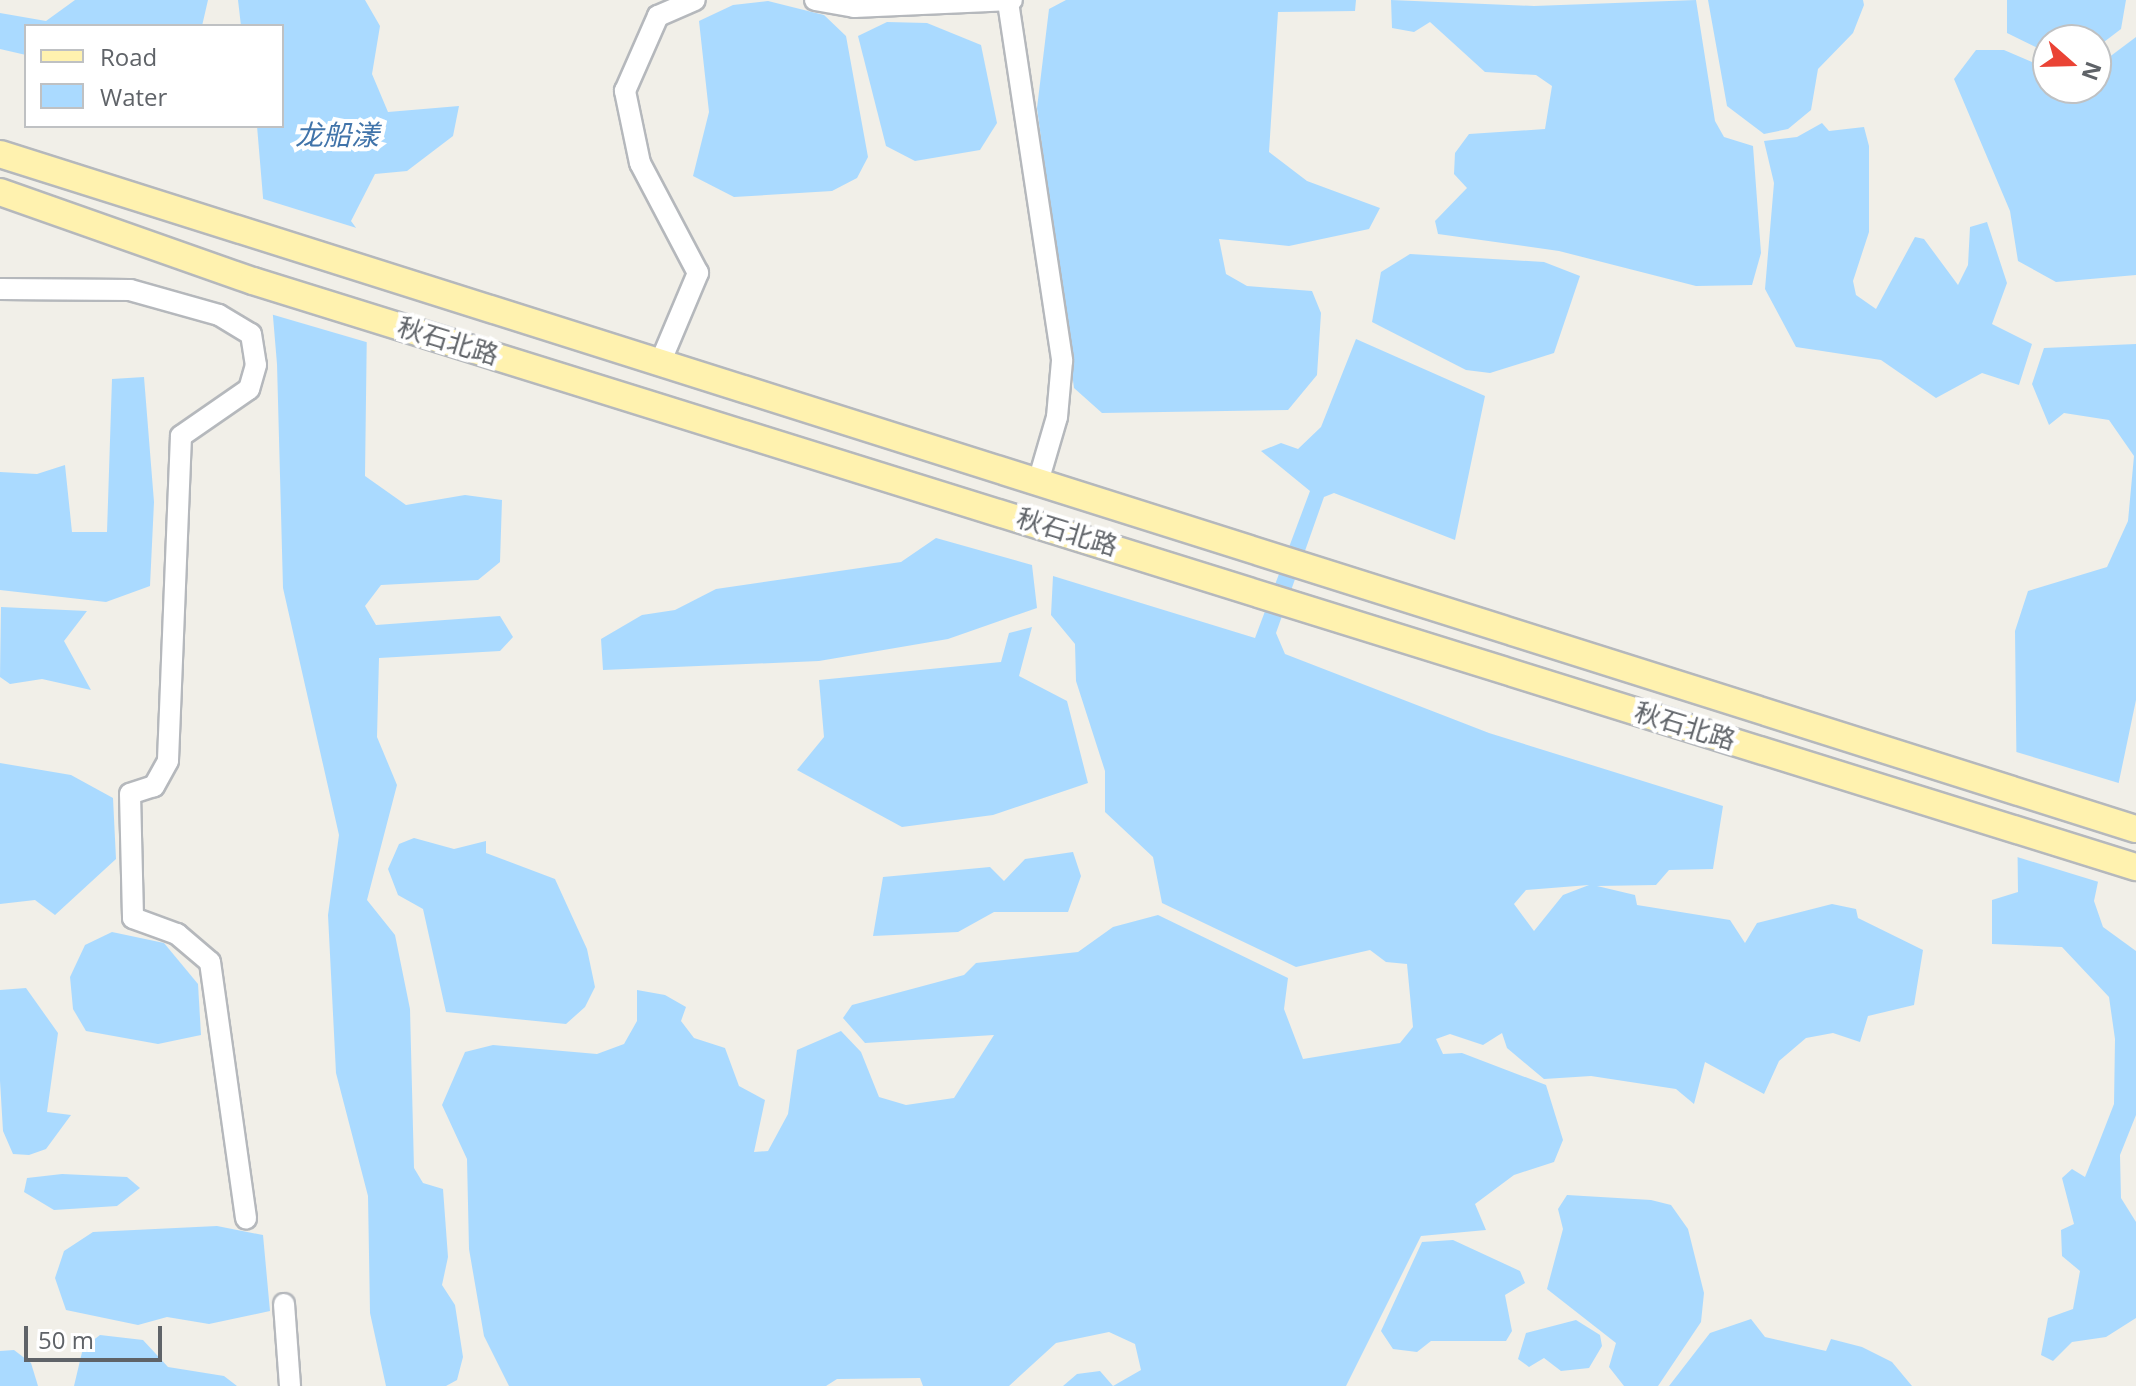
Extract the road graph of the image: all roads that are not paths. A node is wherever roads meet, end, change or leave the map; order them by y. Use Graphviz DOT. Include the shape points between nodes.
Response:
graph roads {
  1 [pos="695,0"];
  2 [pos="815,0"];
  3 [pos="1010,1"];
  4 [pos="0,154"];
  5 [pos="0,192"];
  6 [pos="0,289"];
  7 [pos="660,363"];
  8 [pos="1038,482"];
  9 [pos="2136,829"];
  10 [pos="2136,867"];
  11 [pos="246,1218"];
  12 [pos="284,1304"];
  13 [pos="290,1386"];
  1 -- 7 [label="street" via="658,16 625,91 640,163 698,273"];
  2 -- 3 [label="street" via="854,7"];
  3 -- 8 [label="street" via="1062,361 1057,417"];
  4 -- 7 [label="main road, 秋石北路"];
  5 -- 10 [label="main road, 秋石北路" via="253,281"];
  6 -- 11 [label="street" via="130,290 219,315 251,334 256,365 249,389 181,436 168,761 154,786 130,794 133,918 177,934 210,962"];
  7 -- 8 [label="main road, 秋石北路"];
  8 -- 9 [label="main road, 秋石北路"];
  12 -- 13 [label="street"];
}
